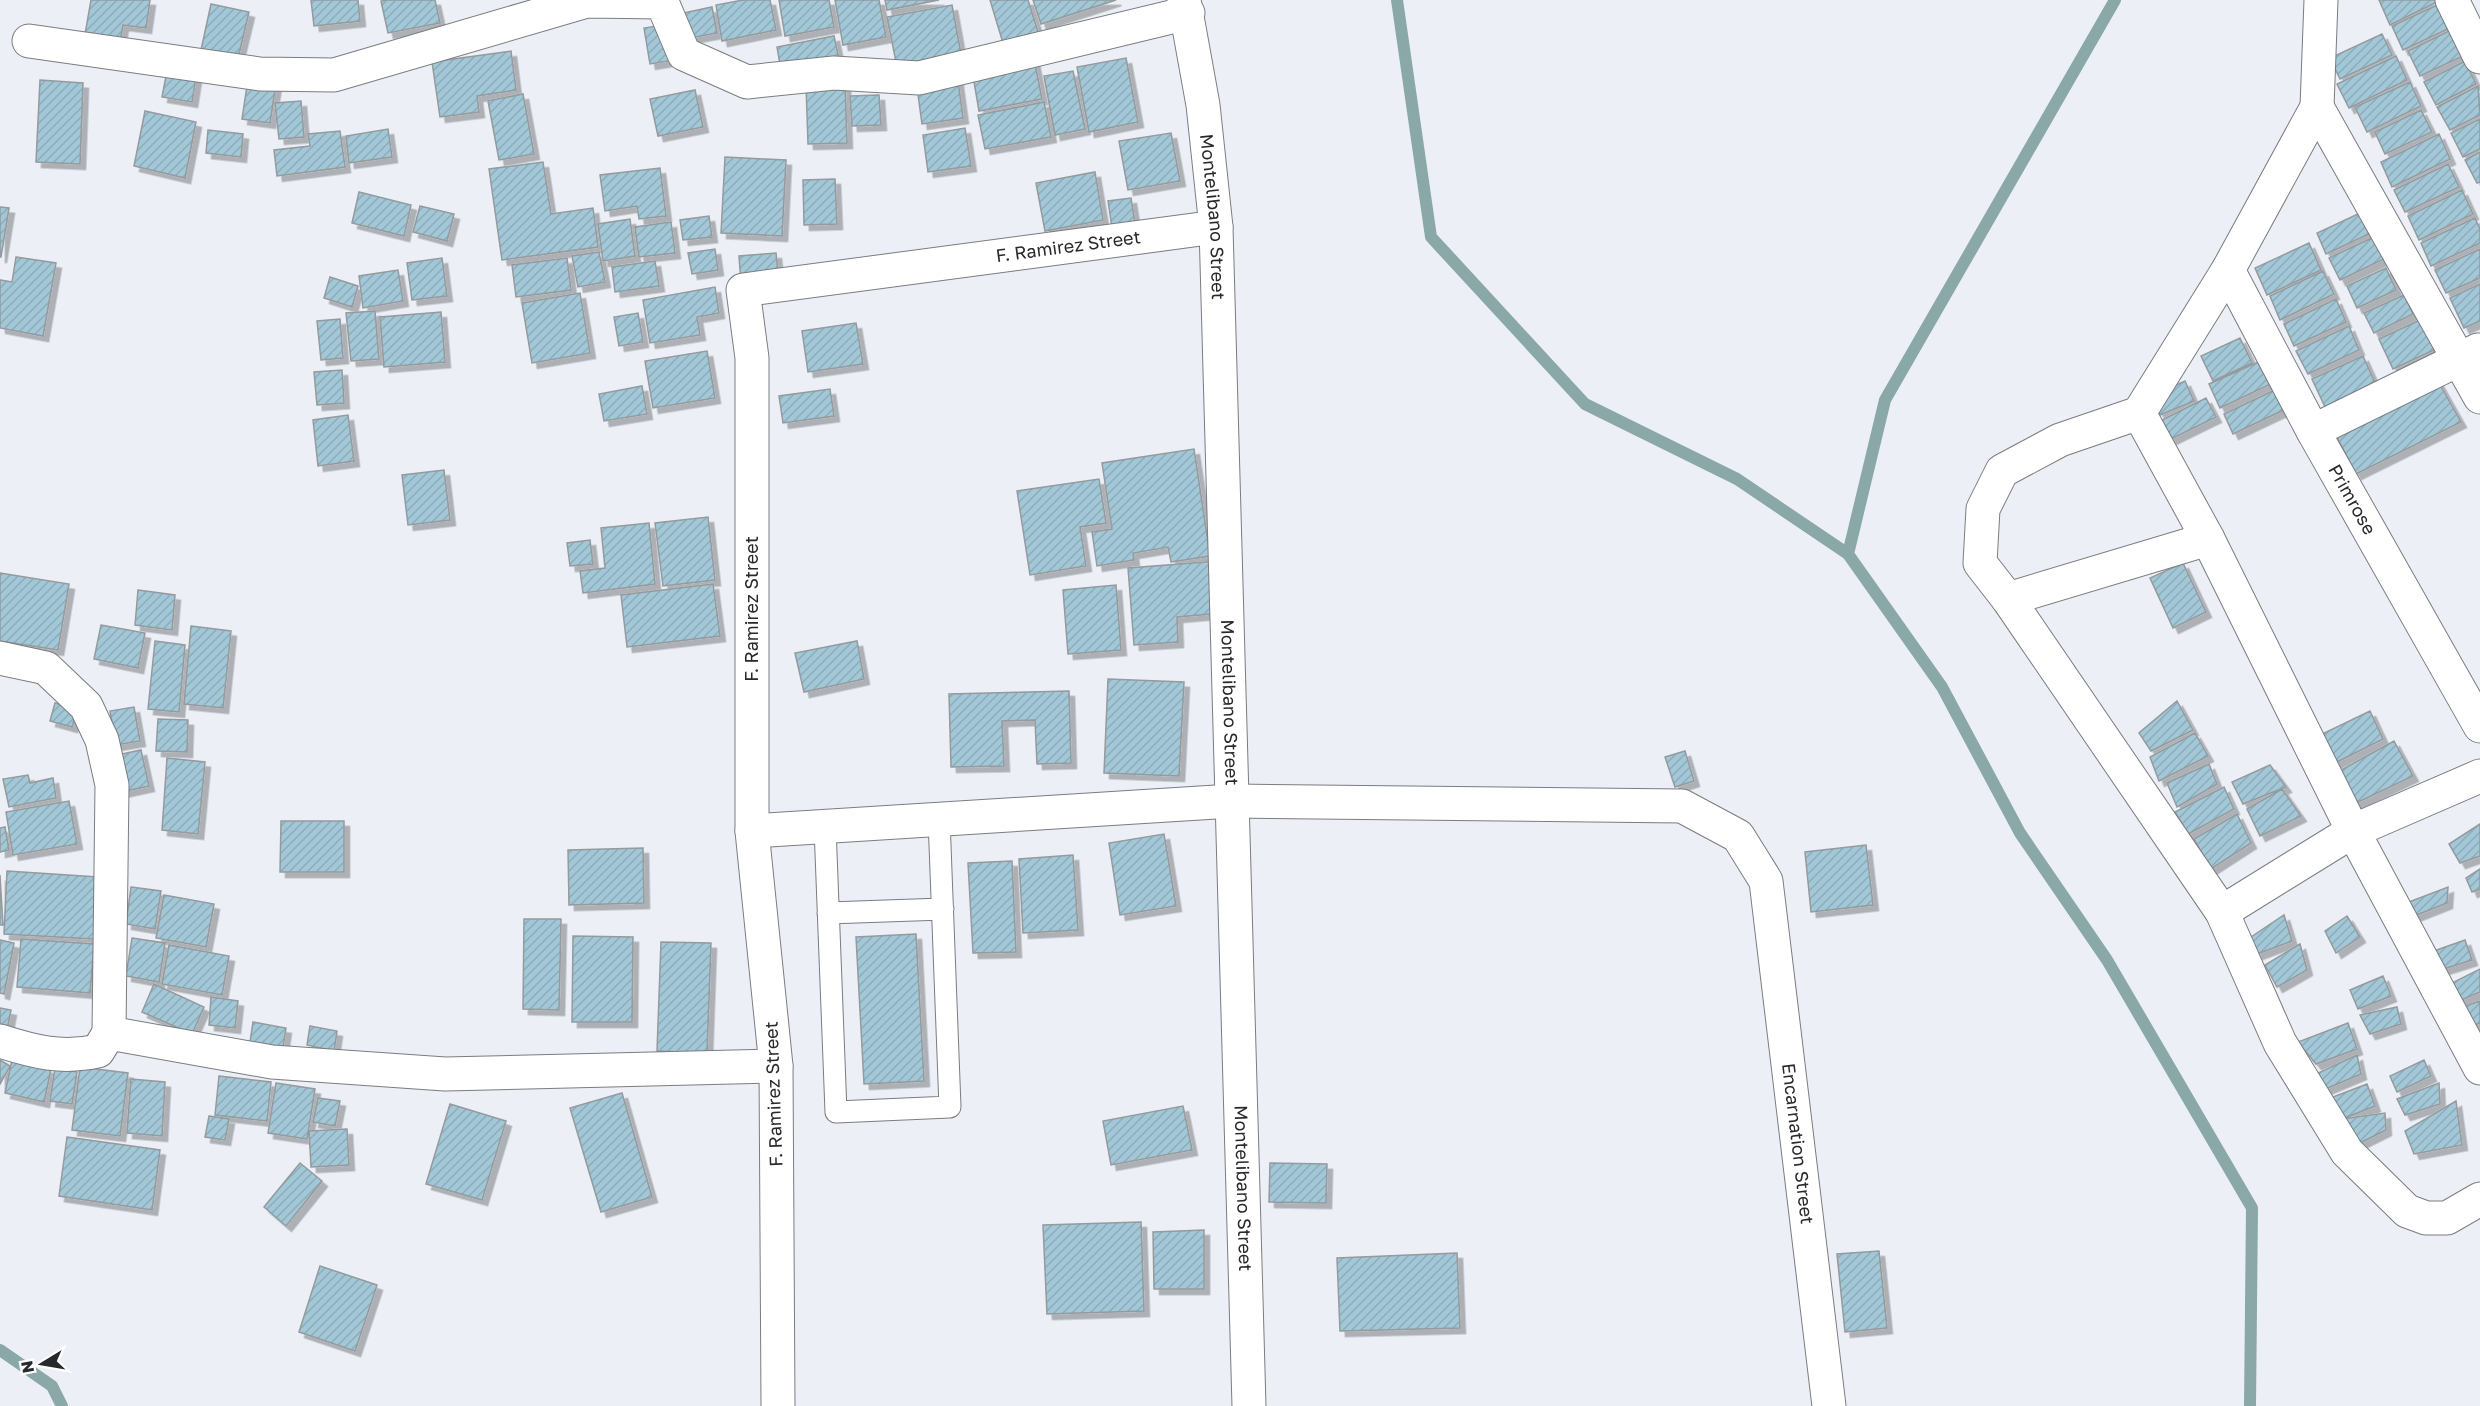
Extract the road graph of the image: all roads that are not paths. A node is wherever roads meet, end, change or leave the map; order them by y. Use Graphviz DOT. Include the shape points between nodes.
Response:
graph roads {
  1 [pos="2321,0"];
  2 [pos="2452,0"];
  3 [pos="1186,7"];
  4 [pos="29,41"];
  5 [pos="2480,57"];
  6 [pos="2317,107"];
  7 [pos="1216,226"];
  8 [pos="2228,270"];
  9 [pos="2470,355"];
  10 [pos="2480,397"];
  11 [pos="2139,413"];
  12 [pos="2313,431"];
  13 [pos="2208,539"];
  14 [pos="2008,599"];
  15 [pos="0,658"];
  16 [pos="2480,726"];
  17 [pos="2480,776"];
  18 [pos="1232,801"];
  19 [pos="939,819"];
  20 [pos="825,826"];
  21 [pos="752,831"];
  22 [pos="2353,831"];
  23 [pos="943,909"];
  24 [pos="2222,912"];
  25 [pos="828,913"];
  26 [pos="109,1033"];
  27 [pos="0,1041"];
  28 [pos="776,1066"];
  29 [pos="2480,1068"];
  30 [pos="2480,1199"];
  31 [pos="778,1406"];
  32 [pos="1249,1406"];
  33 [pos="1829,1406"];
  1 -- 6 [label="street"];
  2 -- 5 [label="street"];
  3 -- 4 [label="street" via="919,78 834,74 747,82 684,54 662,2 587,1 334,75 260,74"];
  3 -- 7 [label="street, Montelibano Street" via="1203,105"];
  6 -- 8 [label="street"];
  6 -- 9 [label="street"];
  7 -- 18 [label="street, Montelibano Street"];
  7 -- 21 [label="street, F. Ramirez Street" via="742,291 752,358"];
  8 -- 11 [label="street"];
  8 -- 12 [label="street, Primrose"];
  9 -- 10 [label="street"];
  9 -- 12 [label="street"];
  11 -- 13 [label="street"];
  11 -- 14 [label="street" via="2060,440 2002,471 1983,509 1980,563"];
  12 -- 16 [label="street, Primrose"];
  13 -- 14 [label="street"];
  13 -- 22 [label="street"];
  14 -- 24 [label="street"];
  15 -- 26 [label="street" via="45,668 86,706 102,740 112,785"];
  17 -- 22 [label="street"];
  18 -- 19 [label="street"];
  18 -- 32 [label="street, Montelibano Street"];
  18 -- 33 [label="street, Encarnation Street" via="1682,806 1738,836 1766,881"];
  19 -- 20 [label="street"];
  19 -- 23 [label="lane"];
  20 -- 21 [label="street"];
  20 -- 25 [label="lane"];
  21 -- 28 [label="street, F. Ramirez Street"];
  22 -- 24 [label="street"];
  22 -- 29 [label="street"];
  23 -- 25 [label="lane"];
  23 -- 25 [label="lane" via="950,1107 836,1112"];
  24 -- 30 [label="street" via="2280,1043 2347,1152 2407,1210 2426,1218 2447,1218"];
  26 -- 27 [label="street" via="98,1051 80,1055 38,1053"];
  26 -- 28 [label="street" via="272,1062 445,1074"];
  28 -- 31 [label="street, F. Ramirez Street"];
}
